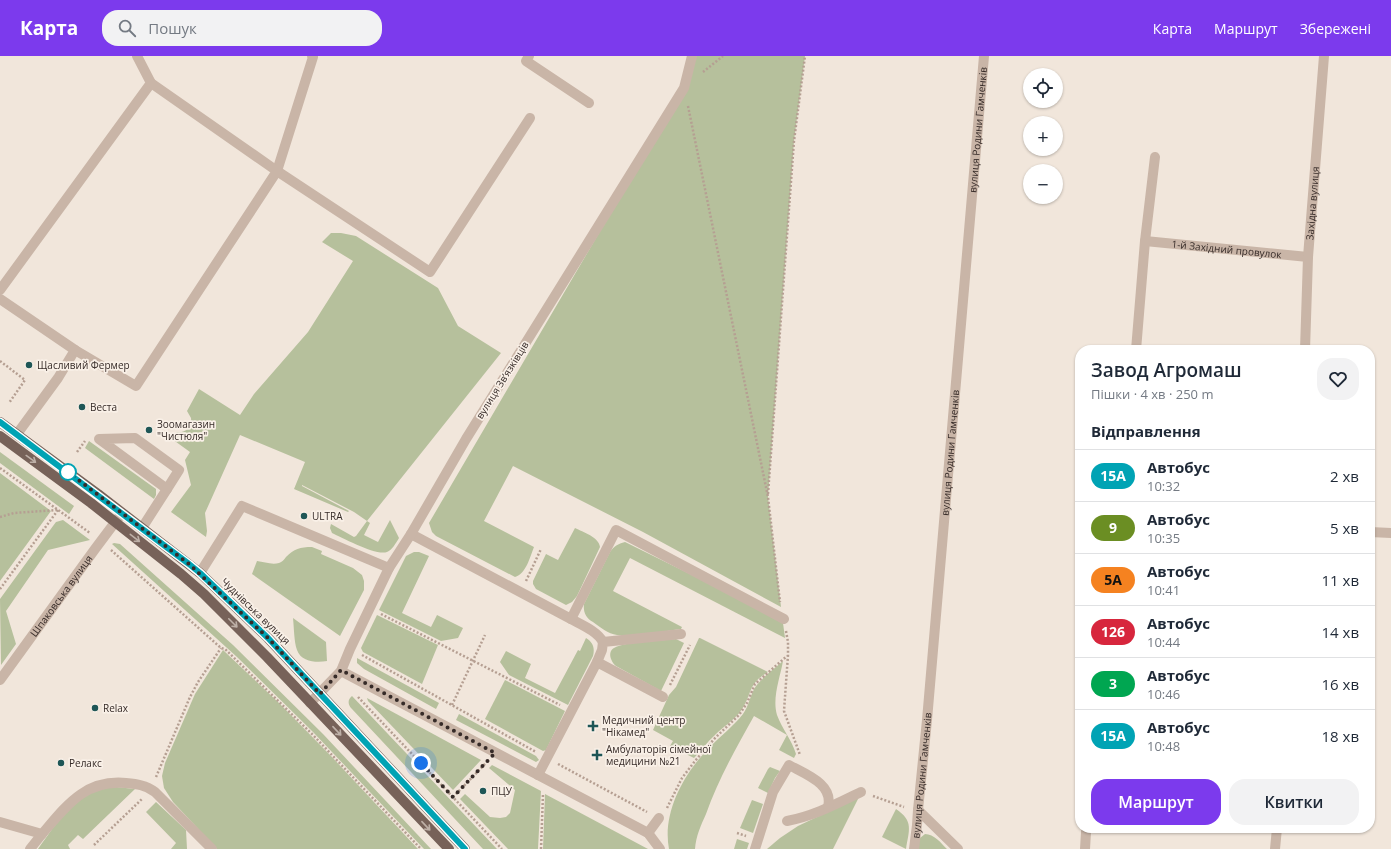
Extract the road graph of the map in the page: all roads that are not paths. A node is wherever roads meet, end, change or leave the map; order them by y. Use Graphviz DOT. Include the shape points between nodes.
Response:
graph roads {
  1 [pos="137,56"];
  2 [pos="313,56"];
  3 [pos="529,56"];
  4 [pos="692,56"];
  5 [pos="984,56"];
  6 [pos="1324,56"];
  7 [pos="150,83"];
  8 [pos="589,104"];
  9 [pos="530,118"];
  10 [pos="1155,157"];
  11 [pos="278,171"];
  12 [pos="1145,241"];
  13 [pos="1308,257"];
  14 [pos="0,290"];
  15 [pos="0,299"];
  16 [pos="1136,345"];
  17 [pos="1306,345"];
  18 [pos="75,350"];
  19 [pos="0,422"];
  20 [pos="17,434"];
  21 [pos="0,436"];
  22 [pos="167,489"];
  23 [pos="122,513"];
  24 [pos="116,522"];
  25 [pos="142,528"];
  26 [pos="1375,532"];
  27 [pos="1391,533"];
  28 [pos="411,534"];
  29 [pos="389,568"];
  30 [pos="200,573"];
  31 [pos="571,619"];
  32 [pos="784,619"];
  33 [pos="681,634"];
  34 [pos="603,642"];
  35 [pos="597,662"];
  36 [pos="341,670"];
  37 [pos="0,680"];
  38 [pos="320,694"];
  39 [pos="663,696"];
  40 [pos="310,703"];
  41 [pos="541,777"];
  42 [pos="861,792"];
  43 [pos="828,807"];
  44 [pos="918,810"];
  45 [pos="659,818"];
  46 [pos="787,821"];
  47 [pos="0,822"];
  48 [pos="648,833"];
  49 [pos="1086,833"];
  50 [pos="1277,833"];
  51 [pos="42,834"];
  52 [pos="30,849"];
  53 [pos="212,849"];
  54 [pos="449,849"];
  55 [pos="465,849"];
  56 [pos="660,849"];
  57 [pos="755,849"];
  58 [pos="914,849"];
  59 [pos="958,849"];
  60 [pos="1085,849"];
  61 [pos="1275,849"];
  1 -- 7 [label="street"];
  2 -- 11 [label="street"];
  3 -- 8 [label="street" via="526,61"];
  4 -- 28 [label="street, вулиця Звʼязківців" via="684,88 466,439"];
  5 -- 44 [label="street, вулиця Родини Гамченків" via="930,696"];
  6 -- 13 [label="street, Західна вулиця"];
  7 -- 11 [label="street"];
  7 -- 14 [label="street"];
  9 -- 11 [label="street" via="430,272"];
  10 -- 12 [label="street"];
  11 -- 18 [label="street" via="136,386"];
  12 -- 13 [label="street, 1-й Західний провулок"];
  12 -- 16 [label="street"];
  13 -- 17 [label="street, Західна вулиця"];
  15 -- 18 [label="street"];
  18 -- 20 [label="street"];
  19 -- 20 [label="main road, Чуднівська вулиця"];
  20 -- 23 [label="main road, Чуднівська вулиця"];
  21 -- 24 [label="main road, one-way"];
  22 -- 22 [label="street" via="179,470 135,438 99,439"];
  22 -- 25 [label="street"];
  23 -- 24 [label="street, Шпаковська вулиця"];
  23 -- 25 [label="main road, Чуднівська вулиця"];
  24 -- 37 [label="street, Шпаковська вулиця" via="58,606"];
  24 -- 40 [label="main road, one-way" via="204,594"];
  25 -- 30 [label="main road, Чуднівська вулиця"];
  26 -- 27 [label="street"];
  28 -- 29 [label="street, вулиця Звʼязківців"];
  28 -- 31 [label="street"];
  29 -- 30 [label="street" via="242,506"];
  29 -- 36 [label="street, вулиця Звʼязківців"];
  30 -- 38 [label="main road, Чуднівська вулиця" via="268,638"];
  31 -- 32 [label="street" via="616,530"];
  31 -- 34 [label="street" via="595,633"];
  33 -- 34 [label="street"];
  34 -- 35 [label="street"];
  35 -- 39 [label="street"];
  35 -- 41 [label="street" via="547,758"];
  36 -- 38 [label="street, вулиця Звʼязківців"];
  36 -- 41 [label="street"];
  38 -- 40 [label="street, вулиця Звʼязківців"];
  38 -- 55 [label="main road, Чуднівська вулиця"];
  40 -- 54 [label="main road, one-way"];
  41 -- 48 [label="street"];
  42 -- 43 [label="street"];
  43 -- 46 [label="street" via="802,818"];
  43 -- 57 [label="street" via="830,800 825,788 789,765 773,792"];
  44 -- 58 [label="street, вулиця Родини Гамченків"];
  44 -- 59 [label="street"];
  45 -- 48 [label="street"];
  47 -- 51 [label="street"];
  48 -- 56 [label="street"];
  49 -- 60 [label="street"];
  50 -- 61 [label="street"];
  51 -- 52 [label="street"];
  51 -- 53 [label="street" via="65,807 84,791 109,783 122,782 152,789"];
}
